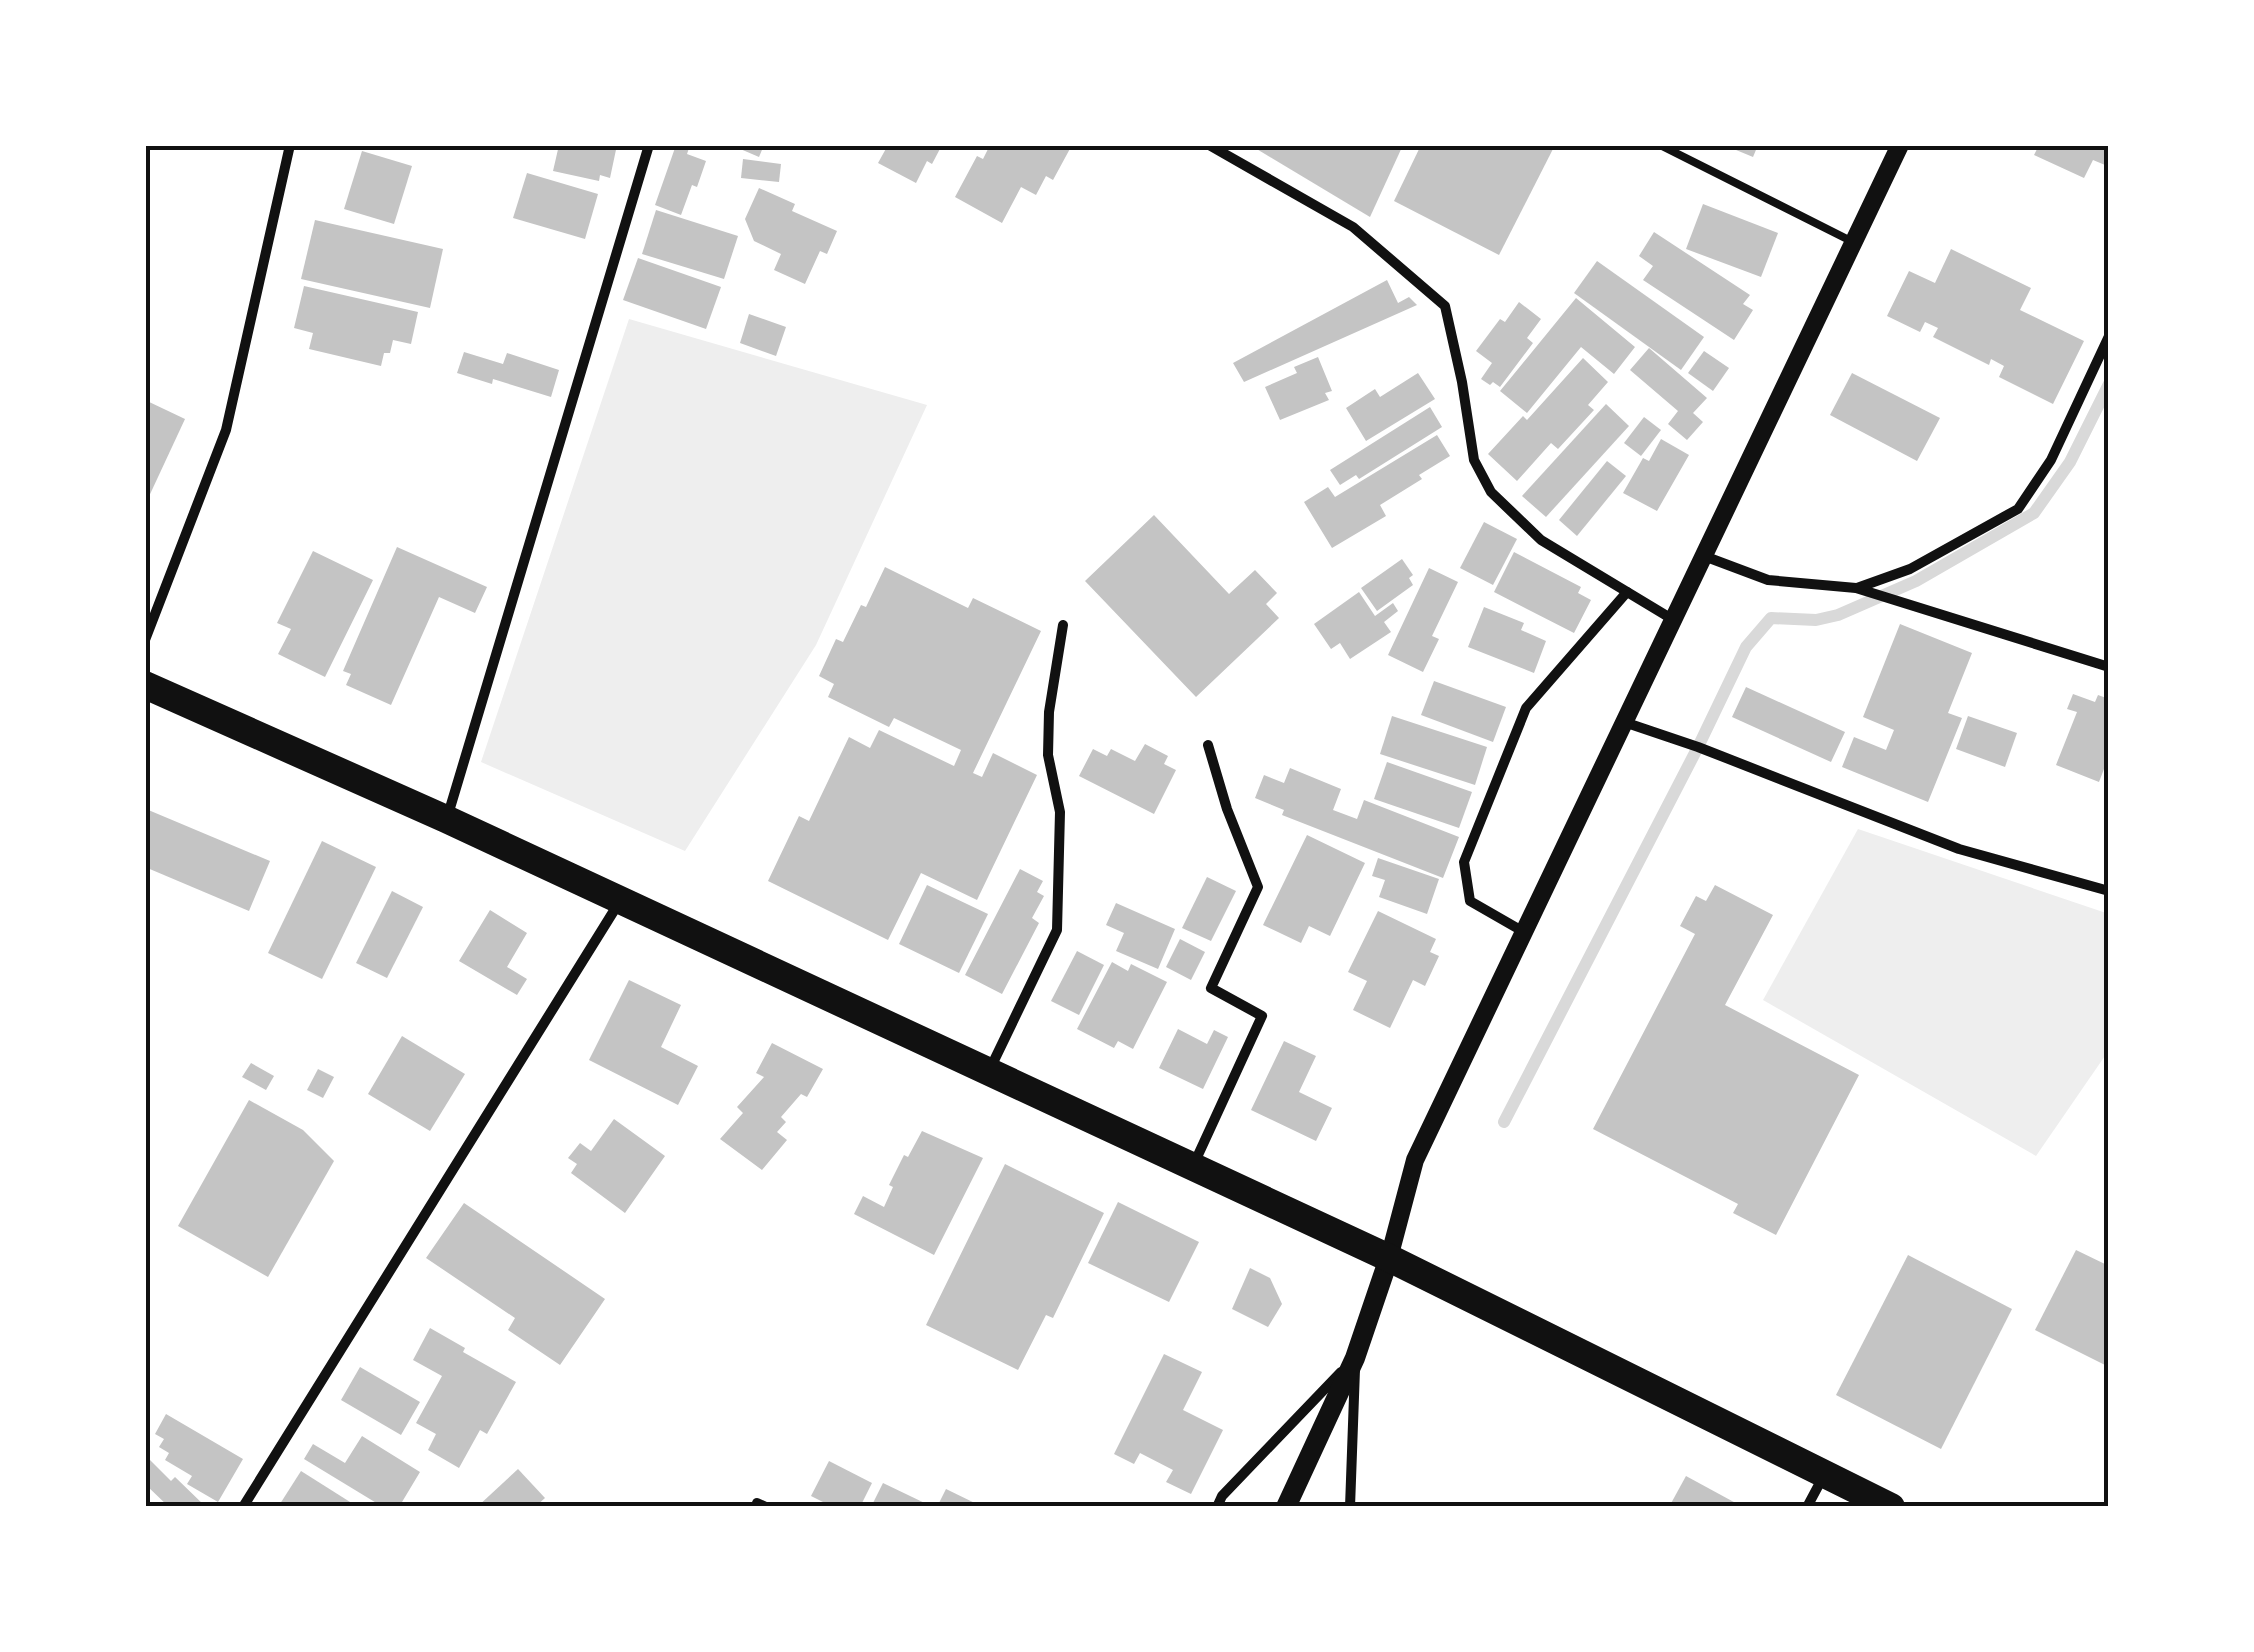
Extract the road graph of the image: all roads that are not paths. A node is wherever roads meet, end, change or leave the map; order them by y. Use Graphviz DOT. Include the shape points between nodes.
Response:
graph roads {
  1 [pos="290,145"];
  2 [pos="649,145"];
  3 [pos="1209,145"];
  4 [pos="1660,145"];
  5 [pos="1900,145"];
  6 [pos="1854,242"];
  7 [pos="2109,336"];
  8 [pos="1704,556"];
  9 [pos="1856,588"];
  10 [pos="1627,592"];
  11 [pos="1672,619"];
  12 [pos="1062,625"];
  13 [pos="145,640"];
  14 [pos="2109,667"];
  15 [pos="145,685"];
  16 [pos="1623,722"];
  17 [pos="1208,744"];
  18 [pos="446,819"];
  19 [pos="2109,891"];
  20 [pos="620,900"];
  21 [pos="1524,932"];
  22 [pos="989,1072"];
  23 [pos="1192,1167"];
  24 [pos="1389,1258"];
  25 [pos="1355,1358"];
  26 [pos="1825,1474"];
  27 [pos="243,1507"];
  28 [pos="1217,1507"];
  29 [pos="1286,1507"];
  30 [pos="1350,1507"];
  31 [pos="1807,1507"];
  32 [pos="1891,1507"];
  1 -- 13 [label="street" via="226,430"];
  2 -- 18 [label="street"];
  3 -- 10 [label="street" via="1353,227 1445,306 1474,460 1491,492 1541,540"];
  4 -- 6 [label="lane"];
  5 -- 6 [label="street"];
  6 -- 8 [label="street"];
  7 -- 9 [label="street" via="2052,460 2018,509 1910,568"];
  8 -- 9 [label="street" via="1768,580"];
  8 -- 11 [label="street"];
  9 -- 14 [label="street"];
  10 -- 11 [label="street"];
  10 -- 21 [label="street" via="1526,708 1464,862 1470,901"];
  11 -- 16 [label="street"];
  12 -- 22 [label="street" via="1048,755 1060,812 1057,930"];
  15 -- 18 [label="highway"];
  16 -- 19 [label="street" via="1959,849"];
  16 -- 21 [label="street"];
  17 -- 23 [label="street" via="1258,887 1211,988 1262,1016"];
  18 -- 20 [label="highway"];
  20 -- 22 [label="highway"];
  20 -- 27 [label="street"];
  21 -- 24 [label="street" via="1415,1160"];
  22 -- 23 [label="highway"];
  23 -- 24 [label="highway"];
  24 -- 25 [label="main road"];
  24 -- 26 [label="highway"];
  25 -- 28 [label="street"];
  25 -- 29 [label="main road"];
  25 -- 30 [label="street"];
  26 -- 31 [label="street"];
  26 -- 32 [label="highway"];
}
